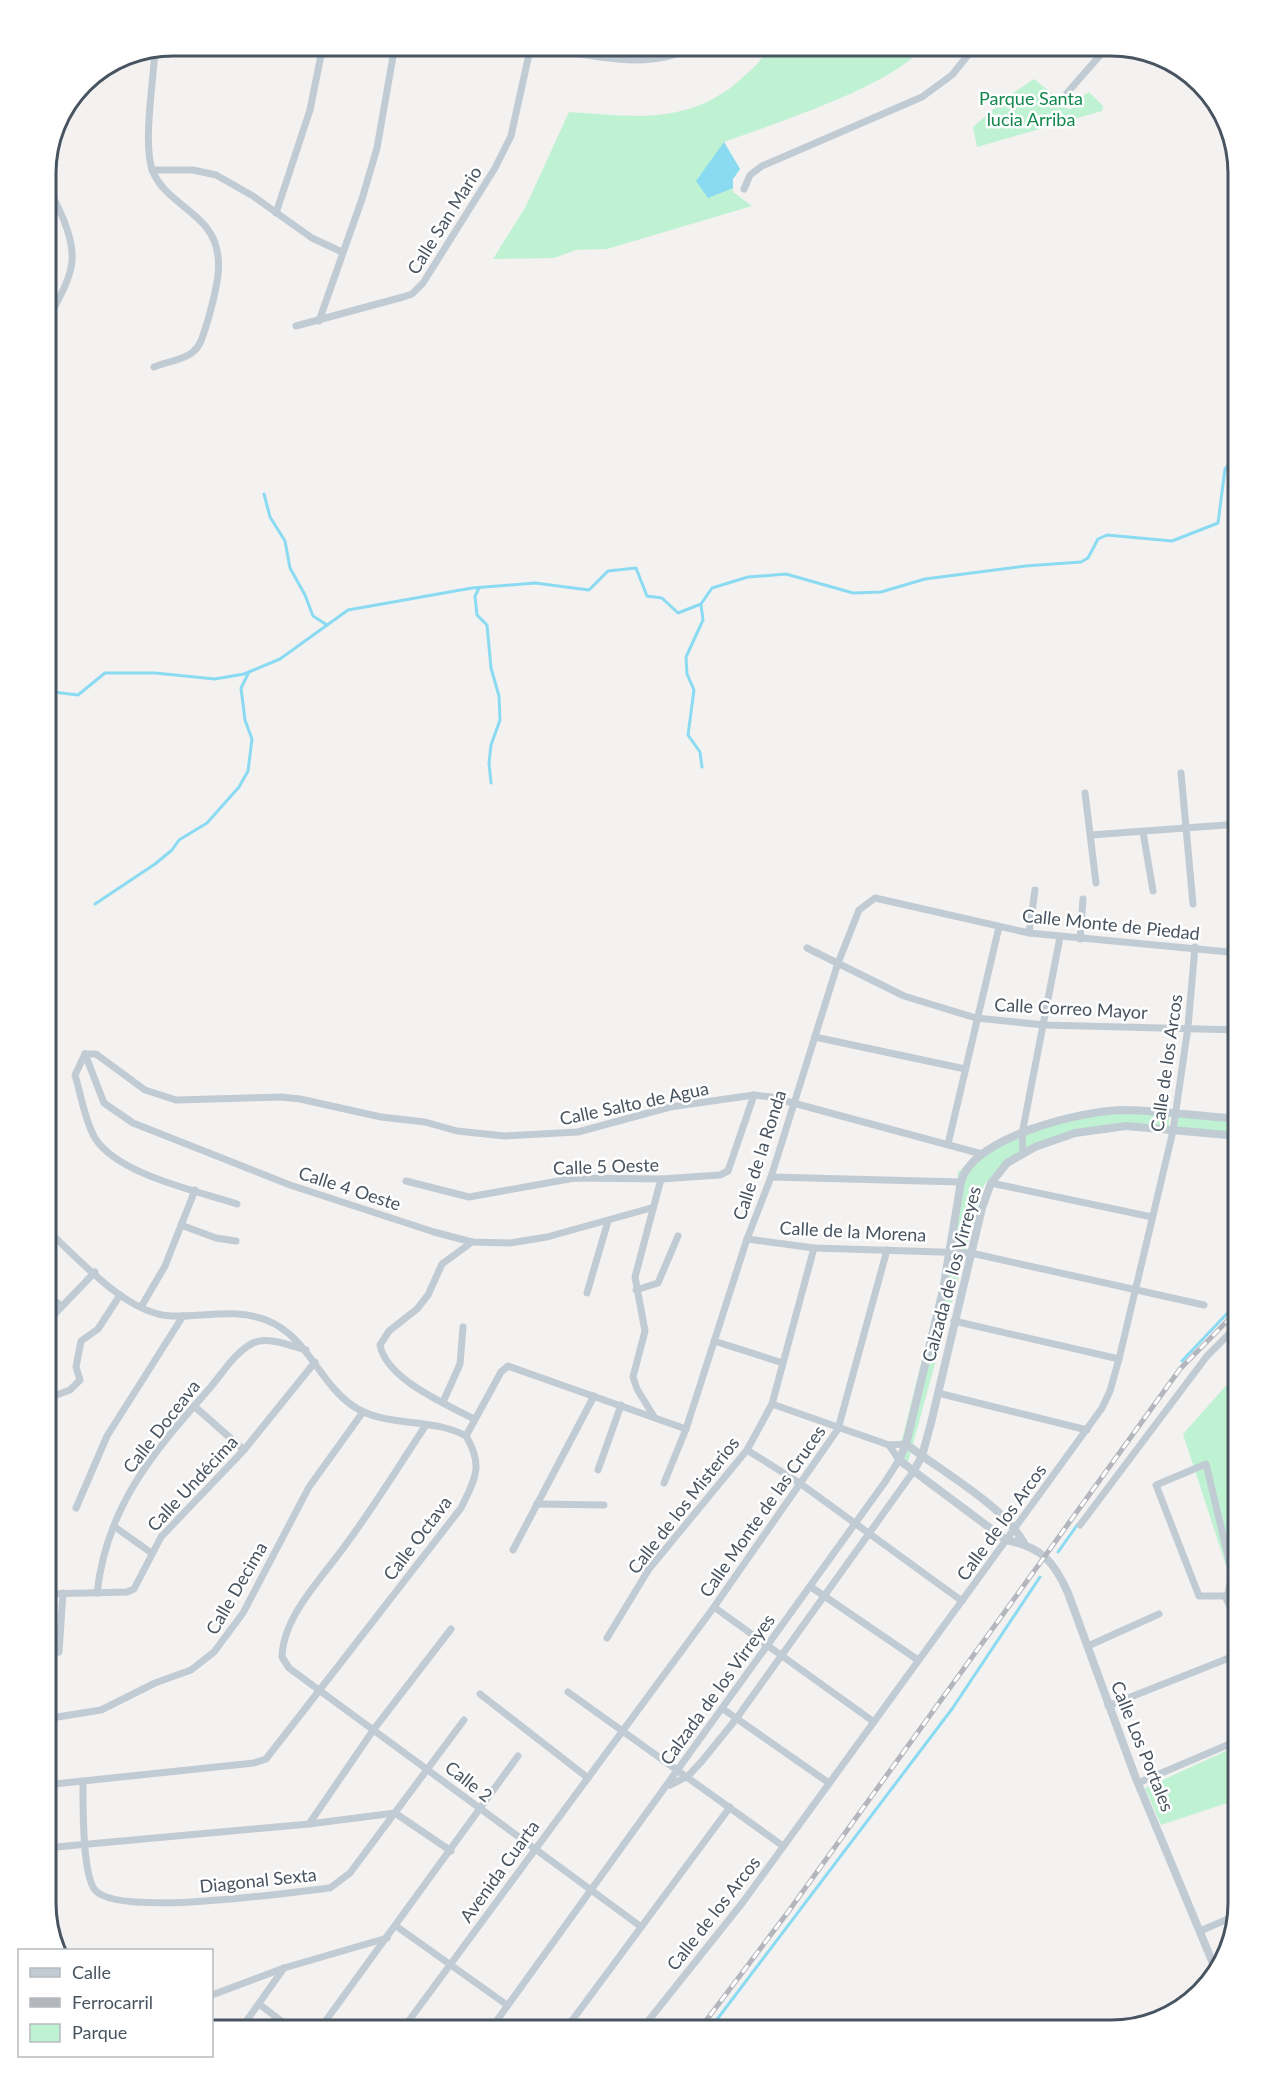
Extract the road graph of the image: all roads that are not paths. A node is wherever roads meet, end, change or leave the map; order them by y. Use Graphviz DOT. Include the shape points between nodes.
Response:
graph roads {
  1 [pos="322,56"];
  2 [pos="393,56"];
  3 [pos="529,56"];
  4 [pos="604,56"];
  5 [pos="674,56"];
  6 [pos="967,56"];
  7 [pos="1099,56"];
  8 [pos="154,57"];
  9 [pos="1067,93"];
  10 [pos="152,170"];
  11 [pos="744,189"];
  12 [pos="56,203"];
  13 [pos="276,213"];
  14 [pos="342,252"];
  15 [pos="56,303"];
  16 [pos="319,321"];
  17 [pos="296,326"];
  18 [pos="154,367"];
  19 [pos="1181,773"];
  20 [pos="1085,793"];
  21 [pos="1228,825"];
  22 [pos="1188,829"];
  23 [pos="1143,832"];
  24 [pos="1091,835"];
  25 [pos="1096,883"];
  26 [pos="1035,890"];
  27 [pos="1153,891"];
  28 [pos="875,898"];
  29 [pos="1083,899"];
  30 [pos="1193,904"];
  31 [pos="999,927"];
  32 [pos="1029,933"];
  33 [pos="1060,937"];
  34 [pos="1080,939"];
  35 [pos="1196,947"];
  36 [pos="807,948"];
  37 [pos="1228,951"];
  38 [pos="838,963"];
  39 [pos="976,1018"];
  40 [pos="1044,1025"];
  41 [pos="1188,1027"];
  42 [pos="1228,1029"];
  43 [pos="815,1037"];
  44 [pos="85,1054"];
  45 [pos="965,1069"];
  46 [pos="754,1095"];
  47 [pos="792,1103"];
  48 [pos="1176,1115"];
  49 [pos="1228,1118"];
  50 [pos="1173,1131"];
  51 [pos="1022,1134"];
  52 [pos="1228,1135"];
  53 [pos="948,1144"];
  54 [pos="1023,1153"];
  55 [pos="982,1154"];
  56 [pos="771,1177"];
  57 [pos="661,1179"];
  58 [pos="406,1181"];
  59 [pos="961,1182"];
  60 [pos="991,1183"];
  61 [pos="195,1190"];
  62 [pos="237,1204"];
  63 [pos="651,1208"];
  64 [pos="1152,1217"];
  65 [pos="608,1221"];
  66 [pos="181,1225"];
  67 [pos="678,1236"];
  68 [pos="56,1238"];
  69 [pos="747,1239"];
  70 [pos="236,1241"];
  71 [pos="472,1242"];
  72 [pos="814,1248"];
  73 [pos="887,1250"];
  74 [pos="950,1250"];
  75 [pos="971,1253"];
  76 [pos="95,1272"];
  77 [pos="636,1290"];
  78 [pos="1134,1290"];
  79 [pos="587,1293"];
  80 [pos="120,1295"];
  81 [pos="56,1302"];
  82 [pos="1204,1305"];
  83 [pos="62,1306"];
  84 [pos="141,1307"];
  85 [pos="56,1312"];
  86 [pos="183,1316"];
  87 [pos="954,1322"];
  88 [pos="463,1327"];
  89 [pos="1228,1335"];
  90 [pos="714,1341"];
  91 [pos="306,1350"];
  92 [pos="1119,1359"];
  93 [pos="315,1362"];
  94 [pos="783,1363"];
  95 [pos="938,1393"];
  96 [pos="56,1395"];
  97 [pos="594,1396"];
  98 [pos="443,1402"];
  99 [pos="771,1404"];
  100 [pos="621,1405"];
  101 [pos="194,1406"];
  102 [pos="363,1412"];
  103 [pos="654,1415"];
  104 [pos="474,1419"];
  105 [pos="426,1425"];
  106 [pos="686,1429"];
  107 [pos="838,1429"];
  108 [pos="1087,1430"];
  109 [pos="466,1436"];
  110 [pos="906,1444"];
  111 [pos="889,1445"];
  112 [pos="244,1450"];
  113 [pos="747,1450"];
  114 [pos="922,1456"];
  115 [pos="898,1460"];
  116 [pos="598,1470"];
  117 [pos="913,1472"];
  118 [pos="664,1483"];
  119 [pos="801,1484"];
  120 [pos="537,1504"];
  121 [pos="604,1505"];
  122 [pos="76,1508"];
  123 [pos="856,1523"];
  124 [pos="1080,1525"];
  125 [pos="114,1527"];
  126 [pos="1016,1528"];
  127 [pos="870,1534"];
  128 [pos="1006,1540"];
  129 [pos="1024,1543"];
  130 [pos="513,1550"];
  131 [pos="150,1552"];
  132 [pos="1228,1556"];
  133 [pos="811,1587"];
  134 [pos="56,1593"];
  135 [pos="63,1593"];
  136 [pos="97,1593"];
  137 [pos="1228,1593"];
  138 [pos="825,1596"];
  139 [pos="1227,1598"];
  140 [pos="962,1601"];
  141 [pos="714,1607"];
  142 [pos="1159,1614"];
  143 [pos="451,1629"];
  144 [pos="607,1638"];
  145 [pos="769,1646"];
  146 [pos="1088,1646"];
  147 [pos="56,1653"];
  148 [pos="783,1655"];
  149 [pos="1228,1658"];
  150 [pos="918,1660"];
  151 [pos="322,1690"];
  152 [pos="568,1692"];
  153 [pos="480,1694"];
  154 [pos="1108,1706"];
  155 [pos="723,1709"];
  156 [pos="56,1718"];
  157 [pos="736,1719"];
  158 [pos="464,1720"];
  159 [pos="874,1722"];
  160 [pos="374,1729"];
  161 [pos="623,1732"];
  162 [pos="1228,1745"];
  163 [pos="518,1756"];
  164 [pos="428,1768"];
  165 [pos="678,1770"];
  166 [pos="688,1776"];
  167 [pos="588,1778"];
  168 [pos="83,1781"];
  169 [pos="829,1783"];
  170 [pos="1138,1783"];
  171 [pos="56,1784"];
  172 [pos="667,1786"];
  173 [pos="730,1807"];
  174 [pos="480,1809"];
  175 [pos="395,1813"];
  176 [pos="309,1824"];
  177 [pos="85,1845"];
  178 [pos="783,1846"];
  179 [pos="56,1847"];
  180 [pos="534,1848"];
  181 [pos="451,1851"];
  182 [pos="592,1890"];
  183 [pos="1227,1920"];
  184 [pos="396,1926"];
  185 [pos="640,1926"];
  186 [pos="1200,1931"];
  187 [pos="387,1938"];
  188 [pos="1212,1961"];
  189 [pos="449,1966"];
  190 [pos="284,1968"];
  191 [pos="213,1995"];
  192 [pos="259,2004"];
  193 [pos="507,2005"];
  194 [pos="248,2019"];
  195 [pos="279,2019"];
  196 [pos="327,2019"];
  197 [pos="410,2019"];
  198 [pos="497,2019"];
  199 [pos="573,2019"];
  200 [pos="649,2020"];
  1 -- 13 [label="street" via="310,110"];
  2 -- 14 [label="street" via="377,148"];
  3 -- 16 [label="street, Calle San Mario" via="511,136 423,283 412,294"];
  4 -- 5 [label="street" via="637,61"];
  6 -- 11 [label="street" via="952,75 922,97 762,166 750,175"];
  7 -- 9 [label="street"];
  8 -- 10 [label="street" via="149,138"];
  10 -- 13 [label="street" via="194,170 216,175"];
  10 -- 18 [label="street" via="167,193 208,229 217,249 219,269 201,343 182,358"];
  12 -- 15 [label="street" via="72,261"];
  13 -- 14 [label="street" via="312,238"];
  14 -- 16 [label="street"];
  16 -- 17 [label="street, Calle San Mario"];
  19 -- 22 [label="street"];
  20 -- 24 [label="street"];
  21 -- 22 [label="street"];
  22 -- 23 [label="street"];
  22 -- 30 [label="street"];
  23 -- 24 [label="street"];
  23 -- 27 [label="street"];
  24 -- 25 [label="street"];
  26 -- 32 [label="street"];
  28 -- 31 [label="street, Calle Monte de Piedad"];
  28 -- 38 [label="street, Calle de la Ronda" via="859,910"];
  29 -- 34 [label="street"];
  31 -- 32 [label="street, Calle Monte de Piedad"];
  31 -- 39 [label="street"];
  32 -- 33 [label="street, Calle Monte de Piedad"];
  33 -- 34 [label="street, Calle Monte de Piedad"];
  33 -- 40 [label="street"];
  34 -- 35 [label="street, Calle Monte de Piedad"];
  35 -- 37 [label="street, Calle Monte de Piedad"];
  35 -- 41 [label="street, Calle de los Arcos"];
  36 -- 38 [label="street, Calle Correo Mayor"];
  38 -- 39 [label="street, Calle Correo Mayor" via="904,996"];
  38 -- 43 [label="street, Calle de la Ronda"];
  39 -- 40 [label="street, Calle Correo Mayor"];
  39 -- 45 [label="street"];
  40 -- 41 [label="street, Calle Correo Mayor"];
  40 -- 51 [label="street"];
  41 -- 42 [label="street, Calle Correo Mayor"];
  41 -- 48 [label="street, Calle de los Arcos"];
  43 -- 45 [label="street"];
  43 -- 47 [label="street, Calle de la Ronda"];
  44 -- 46 [label="street, Calle Salto de Agua" via="96,1054 145,1090 176,1100 300,1099 381,1118 505,1136 578,1132 670,1107"];
  44 -- 61 [label="street" via="75,1076 93,1136 103,1149 114,1160"];
  44 -- 71 [label="street, Calle 4 Oeste" via="104,1103 133,1123 290,1185"];
  45 -- 53 [label="street"];
  46 -- 47 [label="street, Calle Salto de Agua"];
  46 -- 57 [label="street, Calle 5 Oeste" via="728,1172"];
  47 -- 53 [label="street, Calle Salto de Agua"];
  47 -- 56 [label="street, Calle de la Ronda"];
  48 -- 49 [label="street, Calzada de los Virreyes"];
  48 -- 50 [label="street, Calle de los Arcos"];
  48 -- 51 [label="street, Calzada de los Virreyes" via="1124,1110 1068,1119"];
  50 -- 52 [label="street, Calzada de los Virreyes"];
  50 -- 54 [label="street, Calzada de los Virreyes" via="1126,1126 1075,1133"];
  50 -- 64 [label="street, Calle de los Arcos"];
  51 -- 54 [label="street"];
  51 -- 55 [label="street, Calzada de los Virreyes"];
  53 -- 55 [label="street, Calle Salto de Agua"];
  54 -- 60 [label="street, Calzada de los Virreyes"];
  55 -- 59 [label="street, Calzada de los Virreyes" via="965,1169"];
  56 -- 59 [label="street"];
  56 -- 69 [label="street, Calle de la Ronda"];
  57 -- 58 [label="street, Calle 5 Oeste" via="575,1178 469,1197"];
  57 -- 63 [label="street"];
  59 -- 74 [label="street, Calzada de los Virreyes"];
  60 -- 64 [label="street"];
  60 -- 75 [label="street, Calzada de los Virreyes"];
  61 -- 62 [label="street"];
  61 -- 66 [label="street"];
  63 -- 65 [label="street, Calle 4 Oeste"];
  63 -- 77 [label="street" via="635,1277"];
  64 -- 78 [label="street, Calle de los Arcos"];
  65 -- 71 [label="street, Calle 4 Oeste" via="510,1243"];
  65 -- 79 [label="street"];
  66 -- 70 [label="street"];
  66 -- 84 [label="street" via="165,1266"];
  67 -- 77 [label="street" via="658,1283"];
  68 -- 76 [label="street"];
  69 -- 72 [label="street, Calle de la Morena"];
  69 -- 90 [label="street, Calle de la Ronda"];
  71 -- 98 [label="street" via="442,1264 428,1295 389,1331 380,1345 385,1357 407,1382"];
  72 -- 73 [label="street, Calle de la Morena"];
  72 -- 94 [label="street, Calle de los Misterios"];
  73 -- 74 [label="street, Calle de la Morena"];
  73 -- 107 [label="street, Calle Monte de las Cruces"];
  74 -- 75 [label="street, Calle de la Morena"];
  74 -- 110 [label="street, Calzada de los Virreyes"];
  75 -- 78 [label="street, Calle de la Morena"];
  75 -- 87 [label="street, Calzada de los Virreyes"];
  76 -- 80 [label="street"];
  76 -- 83 [label="street"];
  77 -- 103 [label="street" via="645,1331 633,1377"];
  78 -- 82 [label="street, Calle de la Morena"];
  78 -- 92 [label="street, Calle de los Arcos"];
  80 -- 84 [label="street"];
  80 -- 96 [label="street" via="98,1329 81,1341 76,1358 78,1385"];
  81 -- 83 [label="street"];
  83 -- 85 [label="street"];
  84 -- 86 [label="street"];
  86 -- 91 [label="street" via="244,1315 264,1319 292,1335"];
  86 -- 122 [label="street" via="107,1436"];
  87 -- 92 [label="street"];
  87 -- 95 [label="street, Calzada de los Virreyes"];
  88 -- 98 [label="street" via="460,1364"];
  89 -- 124 [label="street" via="1207,1356"];
  90 -- 94 [label="street"];
  90 -- 106 [label="street, Calle de la Ronda"];
  91 -- 93 [label="street"];
  91 -- 101 [label="street, Calle Doceava" via="265,1341 254,1343 242,1351"];
  92 -- 108 [label="street, Calle de los Arcos" via="1110,1391"];
  93 -- 102 [label="street" via="340,1394"];
  93 -- 112 [label="street, Calle Undécima"];
  94 -- 99 [label="street, Calle de los Misterios"];
  95 -- 108 [label="street"];
  95 -- 114 [label="street, Calzada de los Virreyes"];
  97 -- 100 [label="street"];
  97 -- 104 [label="street" via="511,1365 501,1371"];
  97 -- 120 [label="street"];
  98 -- 104 [label="street"];
  99 -- 107 [label="street"];
  99 -- 113 [label="street, Calle de los Misterios"];
  100 -- 103 [label="street"];
  100 -- 116 [label="street"];
  101 -- 112 [label="street"];
  101 -- 125 [label="street, Calle Doceava" via="147,1461"];
  102 -- 105 [label="street"];
  102 -- 156 [label="street, Calle Decima" via="309,1487 243,1613 214,1652 191,1670 101,1710"];
  103 -- 106 [label="street"];
  104 -- 109 [label="street"];
  105 -- 109 [label="street" via="450,1428"];
  105 -- 151 [label="street, Calle 2" via="348,1543 309,1594 285,1636 282,1657 289,1668"];
  106 -- 118 [label="street, Calle de la Ronda"];
  107 -- 111 [label="street"];
  107 -- 119 [label="street, Calle Monte de las Cruces"];
  108 -- 126 [label="street, Calle de los Arcos"];
  109 -- 151 [label="street, Calle Octava" via="476,1452 477,1471 461,1508"];
  110 -- 111 [label="street"];
  110 -- 114 [label="street, Calle Los Portales"];
  110 -- 115 [label="street, Calzada de los Virreyes"];
  111 -- 115 [label="street, Calle Los Portales"];
  112 -- 131 [label="street, Calle Undécima"];
  113 -- 119 [label="street"];
  113 -- 144 [label="street, Calle de los Misterios" via="649,1569"];
  114 -- 117 [label="street, Calzada de los Virreyes"];
  114 -- 126 [label="street, Calle Los Portales"];
  115 -- 117 [label="street, Calle Los Portales"];
  115 -- 123 [label="street, Calzada de los Virreyes"];
  117 -- 127 [label="street, Calzada de los Virreyes"];
  117 -- 128 [label="street, Calle Los Portales"];
  119 -- 123 [label="street"];
  119 -- 141 [label="street, Calle Monte de las Cruces"];
  120 -- 121 [label="street"];
  120 -- 130 [label="street"];
  123 -- 127 [label="street"];
  123 -- 133 [label="street, Calzada de los Virreyes"];
  125 -- 131 [label="street"];
  125 -- 136 [label="street, Calle Doceava"];
  126 -- 128 [label="street, Calle de los Arcos"];
  126 -- 129 [label="street, Calle Los Portales"];
  127 -- 138 [label="street, Calzada de los Virreyes"];
  127 -- 140 [label="street"];
  128 -- 129 [label="street, Calle Los Portales"];
  128 -- 140 [label="street, Calle de los Arcos"];
  129 -- 146 [label="street, Calle Los Portales" via="1045,1554 1059,1575"];
  131 -- 136 [label="street, Calle Undécima" via="134,1589"];
  132 -- 139 [label="street" via="1206,1464 1156,1485 1199,1596 1220,1594"];
  133 -- 138 [label="street"];
  133 -- 145 [label="street, Calzada de los Virreyes"];
  134 -- 135 [label="street, Calle Undécima"];
  135 -- 136 [label="street, Calle Undécima"];
  135 -- 147 [label="street"];
  137 -- 139 [label="street"];
  138 -- 148 [label="street, Calzada de los Virreyes"];
  138 -- 150 [label="street"];
  140 -- 150 [label="street, Calle de los Arcos"];
  141 -- 145 [label="street"];
  141 -- 161 [label="street, Calle Monte de las Cruces"];
  142 -- 146 [label="street"];
  143 -- 160 [label="street"];
  145 -- 148 [label="street"];
  145 -- 155 [label="street, Calzada de los Virreyes"];
  146 -- 154 [label="street, Calle Los Portales"];
  148 -- 157 [label="street, Calzada de los Virreyes"];
  148 -- 159 [label="street"];
  149 -- 154 [label="street"];
  150 -- 159 [label="street, Calle de los Arcos"];
  151 -- 160 [label="street, Calle 2"];
  151 -- 168 [label="street, Calle Octava" via="266,1759"];
  152 -- 161 [label="street"];
  153 -- 167 [label="street"];
  154 -- 170 [label="street, Calle Los Portales"];
  155 -- 157 [label="street"];
  155 -- 165 [label="street, Calzada de los Virreyes"];
  157 -- 166 [label="street, Calzada de los Virreyes"];
  157 -- 169 [label="street"];
  158 -- 164 [label="street, Diagonal Sexta"];
  159 -- 169 [label="street, Calle de los Arcos"];
  160 -- 164 [label="street, Calle 2"];
  160 -- 176 [label="street"];
  161 -- 165 [label="street"];
  161 -- 167 [label="street, Avenida Cuarta"];
  162 -- 170 [label="street"];
  163 -- 174 [label="street"];
  164 -- 174 [label="street, Calle 2"];
  164 -- 175 [label="street, Diagonal Sexta"];
  165 -- 166 [label="street"];
  165 -- 172 [label="street, Calzada de los Virreyes"];
  166 -- 172 [label="street, Calzada de los Virreyes"];
  166 -- 173 [label="street"];
  167 -- 180 [label="street, Avenida Cuarta"];
  168 -- 171 [label="street, Calle Octava"];
  168 -- 177 [label="street"];
  169 -- 178 [label="street, Calle de los Arcos"];
  170 -- 186 [label="street, Calle Los Portales"];
  172 -- 182 [label="street"];
  173 -- 178 [label="street"];
  173 -- 185 [label="street"];
  174 -- 180 [label="street, Calle 2"];
  174 -- 181 [label="street"];
  175 -- 176 [label="street"];
  175 -- 177 [label="street, Diagonal Sexta" via="350,1873 330,1888 193,1902 153,1904 117,1900 93,1887"];
  175 -- 181 [label="street"];
  176 -- 177 [label="street"];
  177 -- 179 [label="street"];
  178 -- 200 [label="street, Calle de los Arcos"];
  180 -- 182 [label="street, Calle 2"];
  180 -- 189 [label="street, Avenida Cuarta"];
  181 -- 184 [label="street"];
  182 -- 185 [label="street, Calle 2"];
  182 -- 193 [label="street"];
  183 -- 186 [label="street"];
  184 -- 187 [label="street"];
  184 -- 189 [label="street"];
  185 -- 199 [label="street"];
  186 -- 188 [label="street, Calle Los Portales"];
  187 -- 190 [label="street"];
  187 -- 196 [label="street"];
  189 -- 193 [label="street"];
  189 -- 197 [label="street, Avenida Cuarta"];
  190 -- 191 [label="street"];
  190 -- 192 [label="street"];
  192 -- 194 [label="street"];
  192 -- 195 [label="street"];
  193 -- 198 [label="street"];
}
